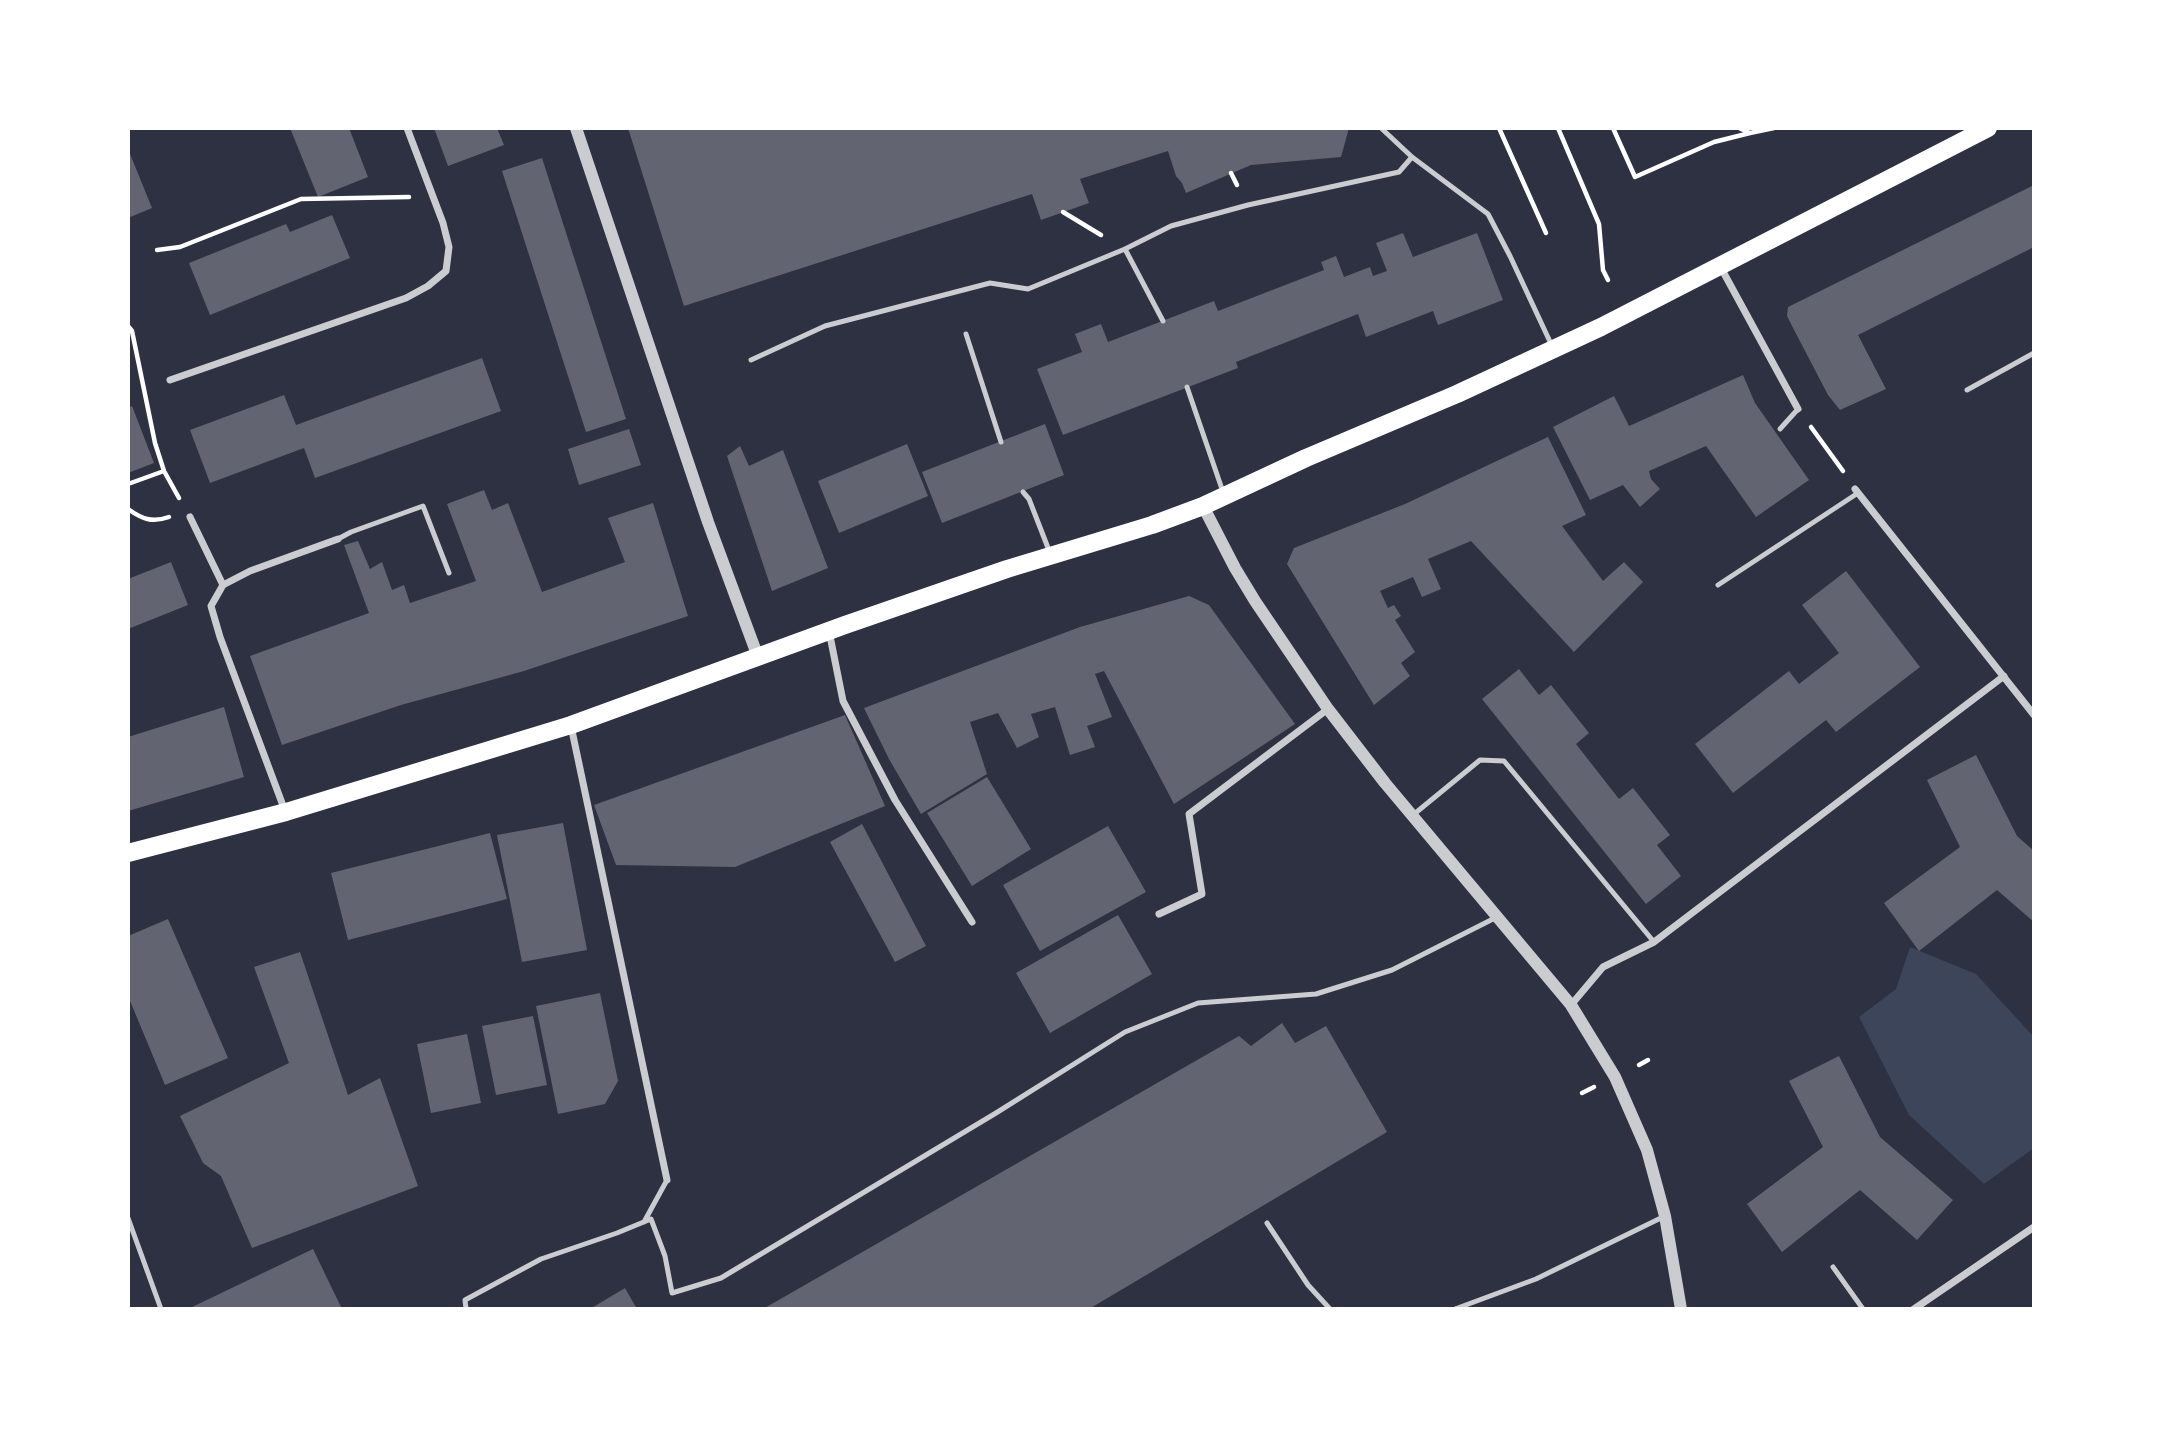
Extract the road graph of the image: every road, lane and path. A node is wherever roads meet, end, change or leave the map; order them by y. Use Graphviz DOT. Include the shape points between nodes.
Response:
graph roads {
  1 [pos="407,128"];
  2 [pos="576,128"];
  3 [pos="1381,128"];
  4 [pos="1499,128"];
  5 [pos="1558,128"];
  6 [pos="1613,128"];
  7 [pos="1739,128"];
  8 [pos="1774,128"];
  9 [pos="1988,128"];
  10 [pos="1750,133"];
  11 [pos="1412,157"];
  12 [pos="430,190"];
  13 [pos="1063,212"];
  14 [pos="1546,233"];
  15 [pos="157,250"];
  16 [pos="1125,250"];
  17 [pos="1720,265"];
  18 [pos="1608,280"];
  19 [pos="1163,321"];
  20 [pos="128,326"];
  21 [pos="966,334"];
  22 [pos="1553,349"];
  23 [pos="2034,353"];
  24 [pos="751,359"];
  25 [pos="170,380"];
  26 [pos="1187,387"];
  27 [pos="1967,390"];
  28 [pos="1798,409"];
  29 [pos="1780,429"];
  30 [pos="1001,442"];
  31 [pos="164,471"];
  32 [pos="128,484"];
  33 [pos="1857,491"];
  34 [pos="1023,492"];
  35 [pos="1223,495"];
  36 [pos="1203,506"];
  37 [pos="128,509"];
  38 [pos="188,514"];
  39 [pos="338,540"];
  40 [pos="1051,556"];
  41 [pos="449,573"];
  42 [pos="222,585"];
  43 [pos="1718,585"];
  44 [pos="829,631"];
  45 [pos="758,657"];
  46 [pos="2004,676"];
  47 [pos="1328,709"];
  48 [pos="2034,715"];
  49 [pos="571,724"];
  50 [pos="286,813"];
  51 [pos="1413,815"];
  52 [pos="128,853"];
  53 [pos="1159,914"];
  54 [pos="1498,916"];
  55 [pos="972,922"];
  56 [pos="1654,942"];
  57 [pos="1572,1005"];
  58 [pos="1648,1060"];
  59 [pos="1635,1067"];
  60 [pos="667,1180"];
  61 [pos="1665,1216"];
  62 [pos="128,1218"];
  63 [pos="644,1222"];
  64 [pos="1267,1223"];
  65 [pos="2034,1227"];
  66 [pos="1833,1267"];
  67 [pos="161,1309"];
  68 [pos="466,1309"];
  69 [pos="1330,1309"];
  70 [pos="1455,1309"];
  71 [pos="1681,1309"];
  72 [pos="1863,1309"];
  73 [pos="1914,1309"];
  1 -- 12 [label="street"];
  2 -- 45 [label="street"];
  3 -- 11 [label="lane"];
  4 -- 14 [label="path"];
  5 -- 18 [label="path" via="1599,224"];
  6 -- 10 [label="path" via="1635,177 1714,142"];
  7 -- 10 [label="path"];
  8 -- 10 [label="path"];
  9 -- 17 [label="main road"];
  11 -- 16 [label="lane" via="1399,172 1171,226"];
  11 -- 22 [label="lane" via="1488,214"];
  12 -- 15 [label="path" via="407,198 301,199 180,247"];
  12 -- 25 [label="street" via="449,247 446,271 428,286 406,298"];
  13 -- 16 [label="path"];
  16 -- 19 [label="lane"];
  16 -- 24 [label="lane" via="1028,289 990,283 825,326"];
  17 -- 22 [label="main road"];
  17 -- 28 [label="street"];
  20 -- 31 [label="path"];
  21 -- 30 [label="lane"];
  22 -- 35 [label="main road"];
  23 -- 27 [label="lane"];
  26 -- 35 [label="lane"];
  28 -- 29 [label="lane"];
  28 -- 33 [label="path"];
  31 -- 32 [label="path"];
  31 -- 38 [label="path"];
  33 -- 43 [label="lane"];
  33 -- 46 [label="street"];
  34 -- 40 [label="lane"];
  35 -- 36 [label="main road"];
  36 -- 40 [label="main road"];
  36 -- 47 [label="street" via="1255,601"];
  37 -- 38 [label="path" via="142,519 158,521"];
  38 -- 42 [label="street"];
  39 -- 41 [label="lane" via="423,506"];
  39 -- 42 [label="street"];
  40 -- 44 [label="main road"];
  42 -- 50 [label="street" via="211,606"];
  44 -- 45 [label="main road"];
  44 -- 55 [label="street" via="843,701 895,800"];
  45 -- 49 [label="main road"];
  46 -- 48 [label="street"];
  46 -- 56 [label="street"];
  47 -- 51 [label="street"];
  47 -- 53 [label="street" via="1189,814 1202,894"];
  49 -- 50 [label="main road"];
  49 -- 60 [label="street"];
  50 -- 52 [label="main road"];
  51 -- 54 [label="street"];
  51 -- 56 [label="lane" via="1480,760 1504,761"];
  54 -- 57 [label="street"];
  54 -- 63 [label="lane" via="1392,970 1316,994 1198,1003 1125,1032 721,1278 672,1293 651,1219"];
  56 -- 57 [label="street" via="1603,968"];
  57 -- 61 [label="street" via="1635,1119"];
  58 -- 59 [label="path"];
  60 -- 63 [label="lane"];
  61 -- 70 [label="lane" via="1536,1279"];
  61 -- 71 [label="street"];
  62 -- 67 [label="lane"];
  63 -- 68 [label="lane" via="541,1259 465,1300"];
  64 -- 69 [label="lane" via="1308,1285"];
  65 -- 73 [label="street"];
  66 -- 72 [label="lane"];
}
